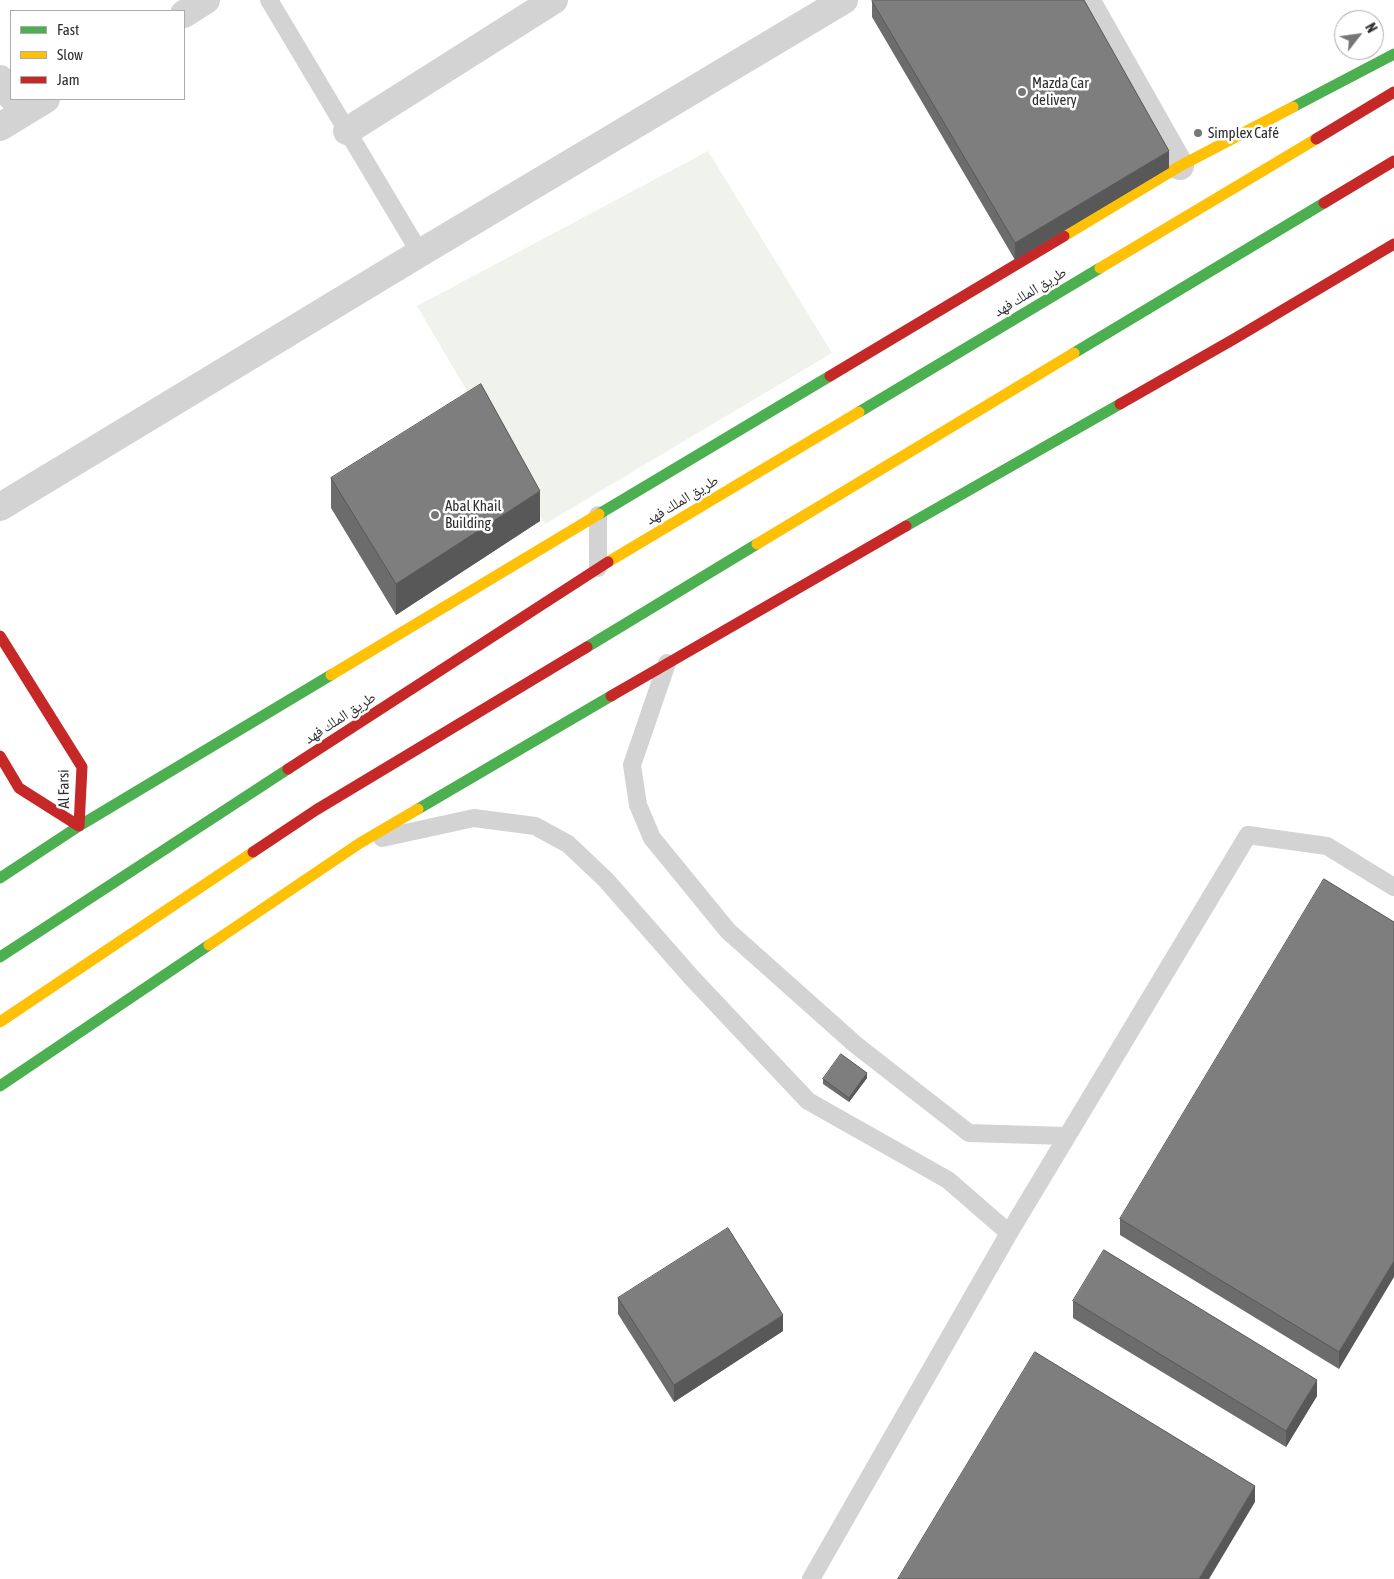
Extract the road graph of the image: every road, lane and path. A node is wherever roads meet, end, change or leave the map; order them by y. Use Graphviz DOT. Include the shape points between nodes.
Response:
graph roads {
  1 [pos="206,0"];
  2 [pos="269,0"];
  3 [pos="554,0"];
  4 [pos="844,0"];
  5 [pos="1086,0"];
  6 [pos="185,13"];
  7 [pos="1394,54"];
  8 [pos="0,79"];
  9 [pos="1394,92"];
  10 [pos="43,100"];
  11 [pos="12,109"];
  12 [pos="348,131"];
  13 [pos="1394,161"];
  14 [pos="1180,166"];
  15 [pos="1394,244"];
  16 [pos="420,253"];
  17 [pos="0,507"];
  18 [pos="598,514"];
  19 [pos="598,568"];
  20 [pos="0,636"];
  21 [pos="667,663"];
  22 [pos="0,756"];
  23 [pos="79,826"];
  24 [pos="360,843"];
  25 [pos="0,878"];
  26 [pos="1394,887"];
  27 [pos="0,957"];
  28 [pos="0,1022"];
  29 [pos="0,1086"];
  30 [pos="1066,1136"];
  31 [pos="1009,1233"];
  32 [pos="811,1579"];
  1 -- 6 [label="street"];
  2 -- 12 [label="lane"];
  3 -- 12 [label="street"];
  4 -- 16 [label="street"];
  5 -- 14 [label="street"];
  7 -- 14 [label="main road"];
  8 -- 11 [label="street"];
  9 -- 19 [label="main road, طريق الملك فهد"];
  10 -- 11 [label="street"];
  12 -- 16 [label="lane"];
  13 -- 28 [label="main road" via="316,810"];
  14 -- 18 [label="main road"];
  15 -- 21 [label="main road"];
  16 -- 17 [label="street"];
  18 -- 19 [label="lane"];
  18 -- 23 [label="main road"];
  19 -- 27 [label="main road, طريق الملك فهد"];
  20 -- 23 [label="main road, Al Farsi" via="82,767"];
  21 -- 24 [label="main road"];
  21 -- 30 [label="lane" via="632,765 638,805 652,838 728,932 856,1046 969,1133"];
  22 -- 23 [label="main road, Al Farsi" via="19,788"];
  23 -- 25 [label="main road"];
  24 -- 29 [label="main road"];
  24 -- 31 [label="lane" via="474,818 535,826 568,844 606,880 692,978 808,1101 948,1180"];
  26 -- 30 [label="lane" via="1327,846 1248,835"];
  30 -- 31 [label="lane"];
  31 -- 32 [label="lane"];
}
